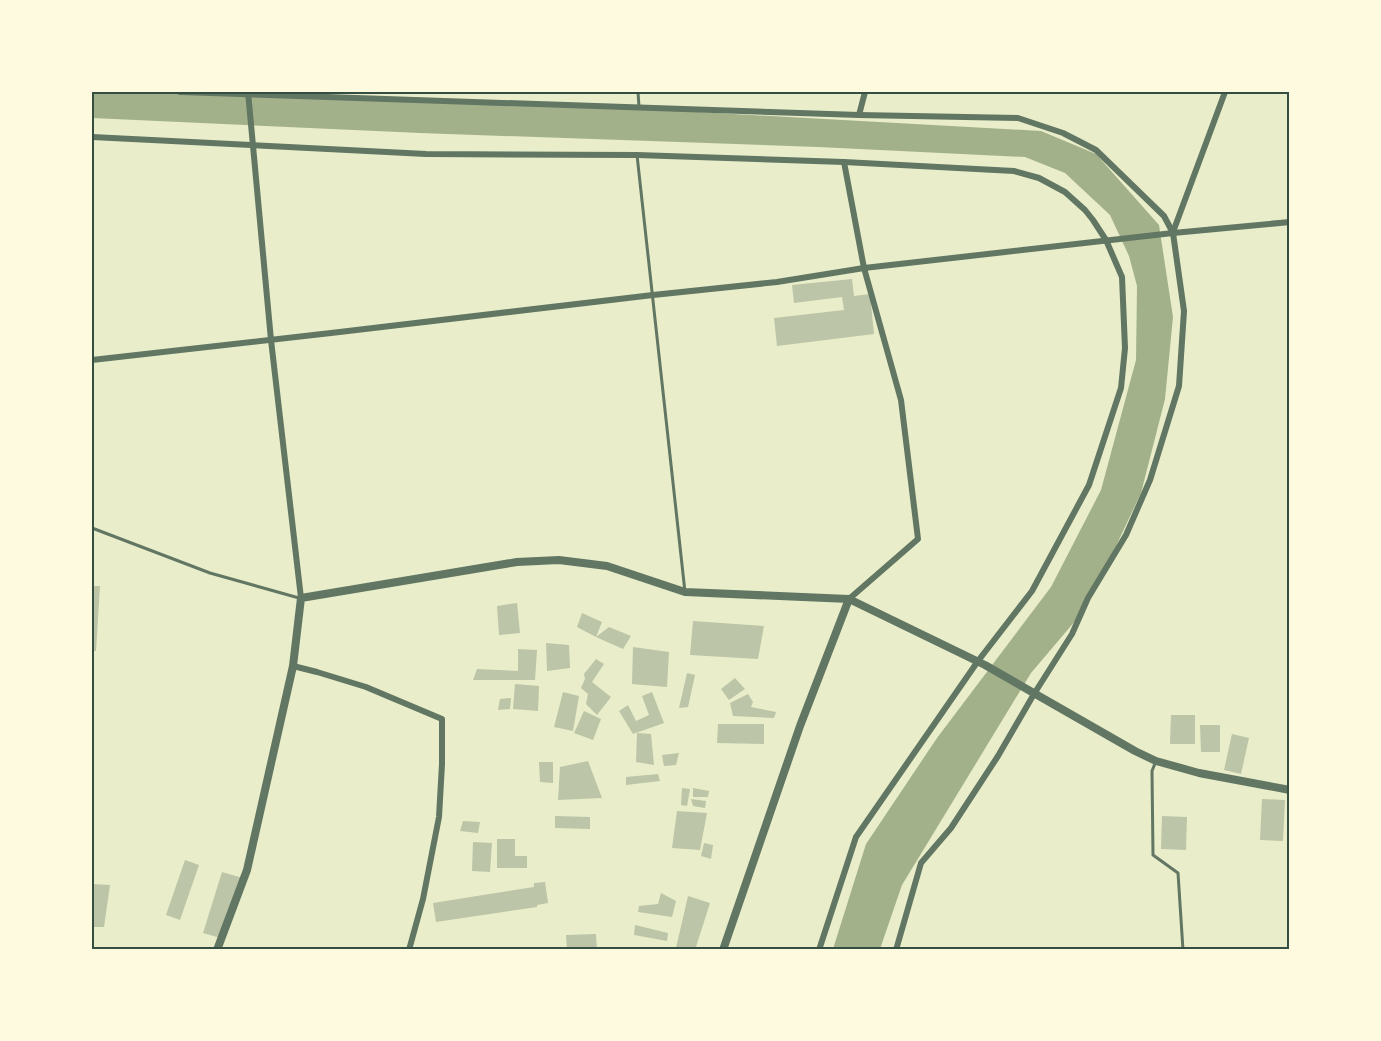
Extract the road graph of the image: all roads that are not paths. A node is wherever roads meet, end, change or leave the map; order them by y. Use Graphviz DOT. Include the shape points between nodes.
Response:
graph roads {
  1 [pos="180,92"];
  2 [pos="248,92"];
  3 [pos="638,92"];
  4 [pos="865,92"];
  5 [pos="1225,92"];
  6 [pos="639,107"];
  7 [pos="859,115"];
  8 [pos="92,137"];
  9 [pos="254,146"];
  10 [pos="637,155"];
  11 [pos="843,162"];
  12 [pos="1290,222"];
  13 [pos="1173,233"];
  14 [pos="1106,240"];
  15 [pos="864,268"];
  16 [pos="653,295"];
  17 [pos="271,340"];
  18 [pos="92,360"];
  19 [pos="92,528"];
  20 [pos="685,591"];
  21 [pos="300,598"];
  22 [pos="849,599"];
  23 [pos="981,663"];
  24 [pos="292,666"];
  25 [pos="1034,694"];
  26 [pos="1156,761"];
  27 [pos="1290,790"];
  28 [pos="217,950"];
  29 [pos="409,950"];
  30 [pos="723,950"];
  31 [pos="819,950"];
  32 [pos="896,950"];
  33 [pos="1183,950"];
  1 -- 2 [label="street"];
  2 -- 6 [label="street"];
  2 -- 9 [label="street"];
  3 -- 6 [label="lane"];
  4 -- 7 [label="street"];
  5 -- 13 [label="street"];
  6 -- 7 [label="street"];
  7 -- 13 [label="street" via="1018,118 1064,133 1096,150 1164,216"];
  8 -- 9 [label="street"];
  9 -- 10 [label="street" via="426,154"];
  9 -- 17 [label="street"];
  10 -- 11 [label="street"];
  10 -- 16 [label="lane"];
  11 -- 14 [label="street" via="1026,173 1053,184 1076,201"];
  11 -- 15 [label="street"];
  12 -- 13 [label="street"];
  13 -- 14 [label="street"];
  13 -- 25 [label="street" via="1184,310 1179,386 1150,480 1126,535"];
  14 -- 15 [label="street"];
  14 -- 23 [label="street" via="1122,277 1125,348 1121,388 1089,485 1032,591"];
  15 -- 16 [label="street"];
  15 -- 22 [label="street" via="901,400 918,539"];
  16 -- 17 [label="street"];
  16 -- 20 [label="lane"];
  17 -- 18 [label="street"];
  17 -- 21 [label="street"];
  19 -- 21 [label="lane" via="210,573"];
  20 -- 21 [label="street" via="607,566 559,560 517,562"];
  20 -- 22 [label="street"];
  21 -- 24 [label="street"];
  22 -- 23 [label="street"];
  22 -- 30 [label="street" via="800,726"];
  23 -- 25 [label="street"];
  23 -- 31 [label="street" via="855,837"];
  24 -- 28 [label="street" via="247,870"];
  24 -- 29 [label="street" via="366,687 442,719 439,817"];
  25 -- 26 [label="street"];
  25 -- 32 [label="street" via="951,828 921,863"];
  26 -- 27 [label="street"];
  26 -- 33 [label="lane" via="1152,771 1153,855 1178,873"];
}
